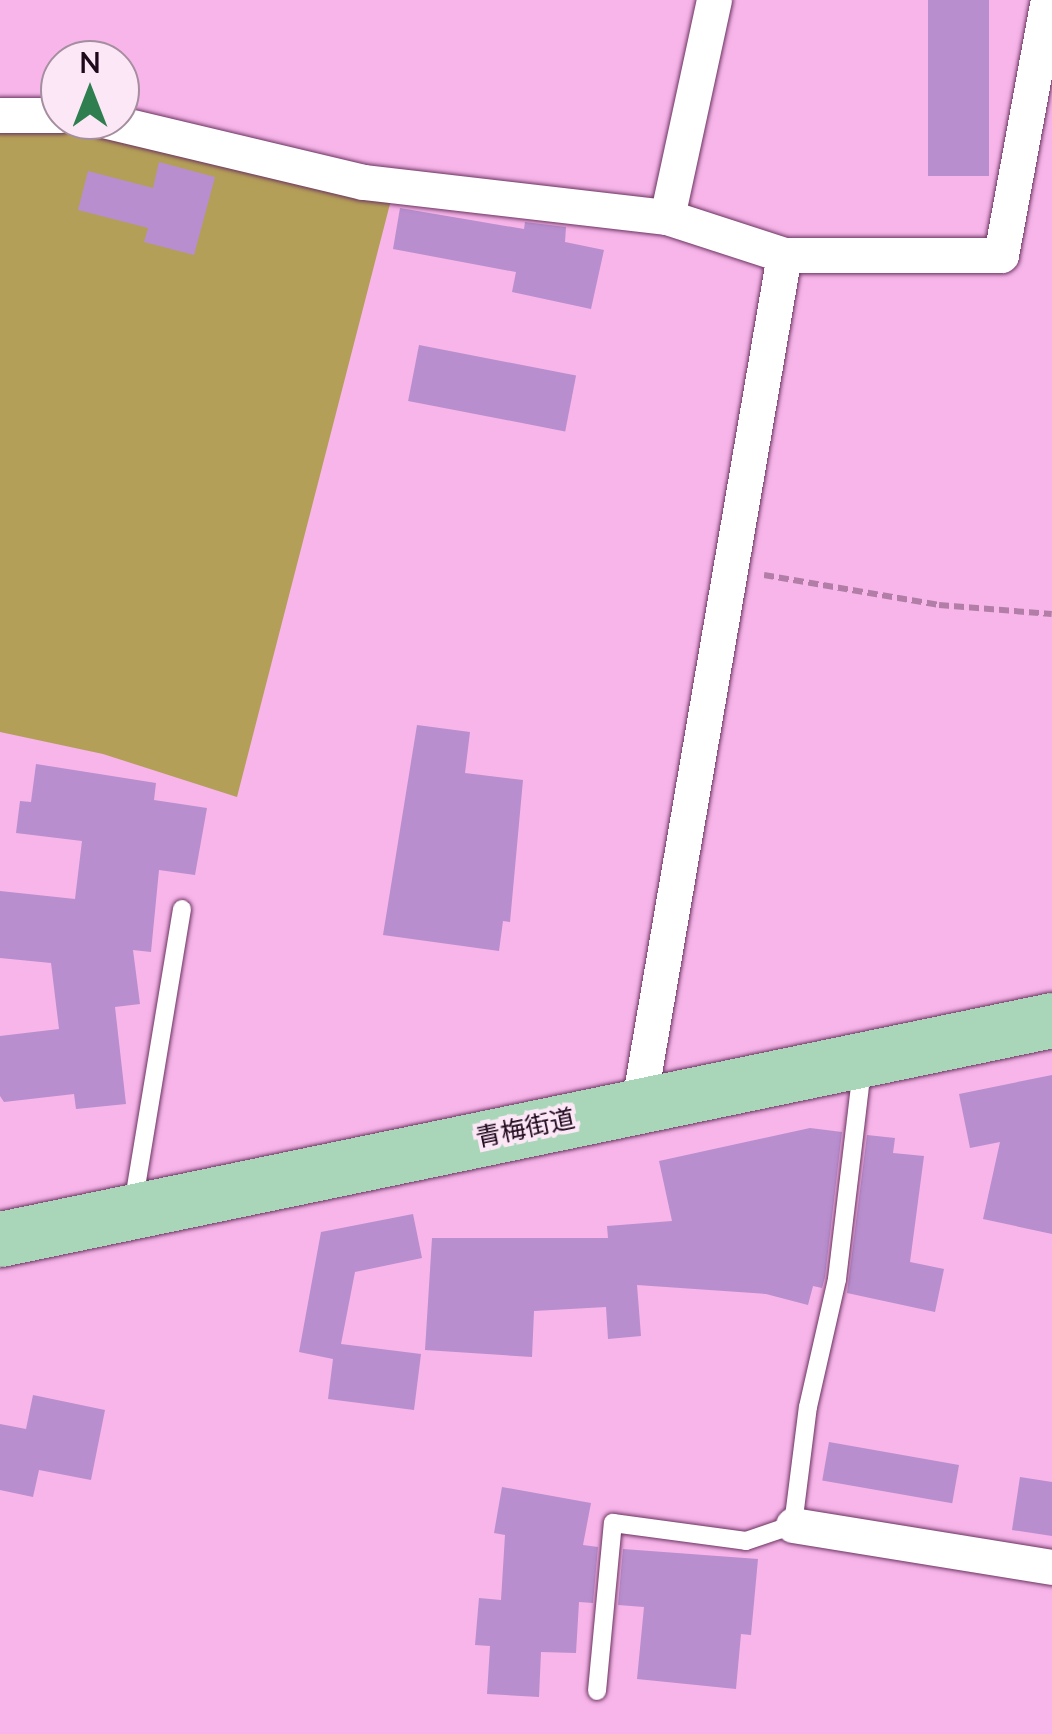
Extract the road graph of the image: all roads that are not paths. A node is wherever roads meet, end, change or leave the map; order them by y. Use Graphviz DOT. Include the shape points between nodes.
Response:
graph roads {
  1 [pos="714,0"];
  2 [pos="1048,0"];
  3 [pos="0,115"];
  4 [pos="40,116"];
  5 [pos="140,129"];
  6 [pos="668,217"];
  7 [pos="784,255"];
  8 [pos="182,909"];
  9 [pos="1052,1020"];
  10 [pos="863,1058"];
  11 [pos="639,1102"];
  12 [pos="132,1212"];
  13 [pos="0,1239"];
  14 [pos="793,1524"];
  15 [pos="1052,1566"];
  16 [pos="597,1691"];
  1 -- 6 [label="street"];
  2 -- 7 [label="street" via="1001,255"];
  3 -- 4 [label="street"];
  5 -- 6 [label="street" via="363,182"];
  6 -- 7 [label="street"];
  7 -- 11 [label="street"];
  8 -- 12 [label="lane"];
  9 -- 10 [label="main road, 青梅街道"];
  10 -- 11 [label="main road, 青梅街道"];
  10 -- 14 [label="lane" via="838,1279 808,1407"];
  11 -- 12 [label="main road, 青梅街道"];
  12 -- 13 [label="main road, 青梅街道"];
  14 -- 15 [label="street"];
  14 -- 16 [label="lane" via="746,1541 613,1523"];
}
